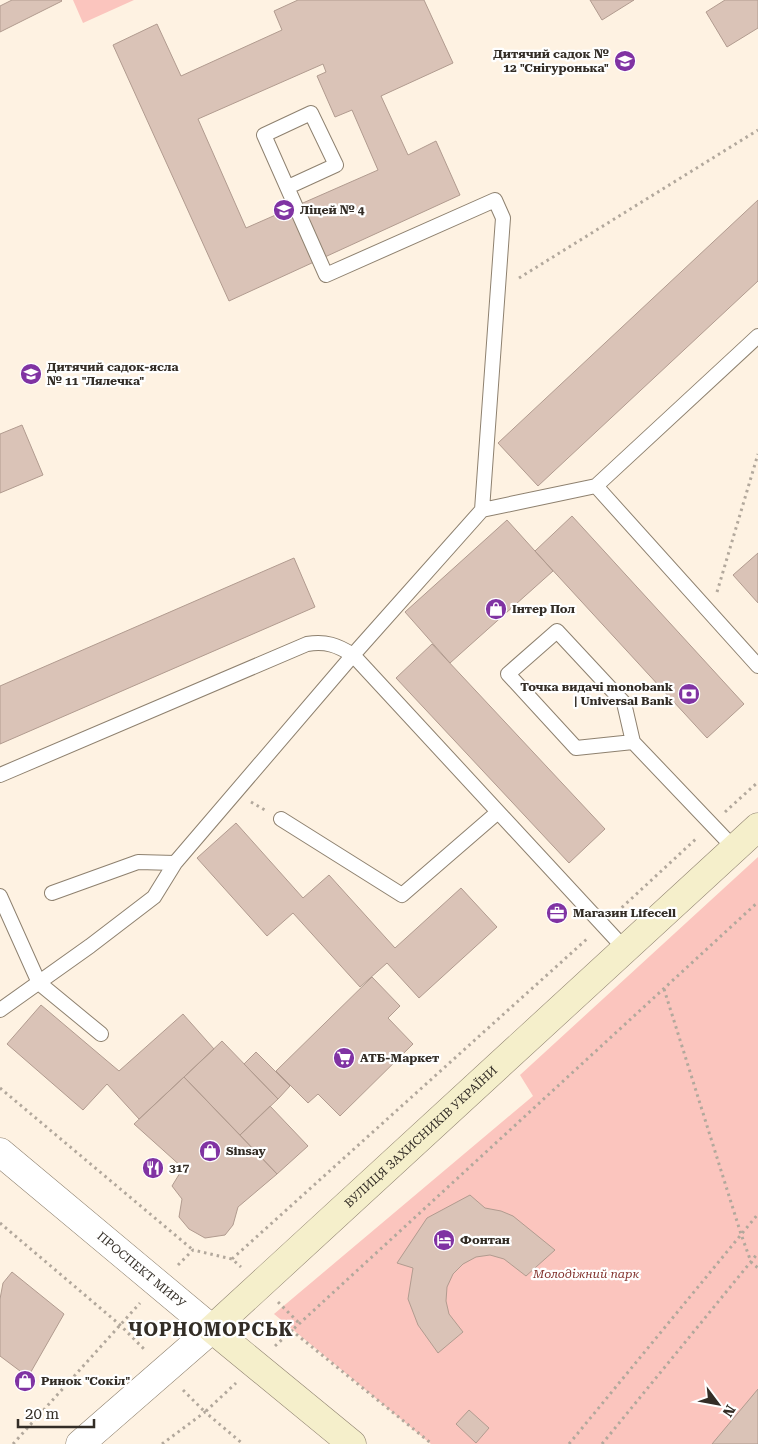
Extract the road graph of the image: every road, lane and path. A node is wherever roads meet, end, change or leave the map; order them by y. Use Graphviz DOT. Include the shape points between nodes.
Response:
graph roads {
  1 [pos="758,130"];
  2 [pos="288,187"];
  3 [pos="498,291"];
  4 [pos="758,336"];
  5 [pos="758,454"];
  6 [pos="596,486"];
  7 [pos="482,510"];
  8 [pos="711,614"];
  9 [pos="353,656"];
  10 [pos="756,661"];
  11 [pos="634,742"];
  12 [pos="0,775"];
  13 [pos="758,782"];
  14 [pos="236,792"];
  15 [pos="498,812"];
  16 [pos="281,819"];
  17 [pos="711,825"];
  18 [pos="758,827"];
  19 [pos="734,849"];
  20 [pos="175,863"];
  21 [pos="52,893"];
  22 [pos="0,896"];
  23 [pos="758,902"];
  24 [pos="603,925"];
  25 [pos="625,949"];
  26 [pos="39,983"];
  27 [pos="664,989"];
  28 [pos="0,1010"];
  29 [pos="102,1034"];
  30 [pos="0,1088"];
  31 [pos="0,1152"];
  32 [pos="758,1214"];
  33 [pos="0,1223"];
  34 [pos="741,1234"];
  35 [pos="193,1250"];
  36 [pos="758,1253"];
  37 [pos="232,1259"];
  38 [pos="750,1262"];
  39 [pos="758,1268"];
  40 [pos="159,1284"];
  41 [pos="260,1285"];
  42 [pos="299,1323"];
  43 [pos="119,1324"];
  44 [pos="212,1329"];
  45 [pos="13,1444"];
  46 [pos="80,1444"];
  47 [pos="162,1444"];
  48 [pos="243,1444"];
  49 [pos="352,1444"];
  50 [pos="432,1444"];
  51 [pos="569,1444"];
  52 [pos="602,1444"];
  1 -- 3 [label="path"];
  2 -- 2 [label="lane" via="336,165 311,113 264,135"];
  2 -- 3 [label="lane" via="326,275 495,200 503,218"];
  3 -- 7 [label="lane"];
  4 -- 6 [label="lane"];
  5 -- 8 [label="path"];
  6 -- 7 [label="lane"];
  6 -- 8 [label="lane"];
  7 -- 9 [label="lane"];
  8 -- 10 [label="lane"];
  9 -- 12 [label="lane" via="339,646 321,642 307,644"];
  9 -- 14 [label="lane"];
  9 -- 15 [label="lane"];
  11 -- 11 [label="lane" via="624,703 557,631 508,674 576,748"];
  11 -- 17 [label="lane"];
  13 -- 17 [label="path"];
  14 -- 16 [label="path"];
  14 -- 20 [label="lane"];
  15 -- 16 [label="lane" via="402,895"];
  15 -- 24 [label="lane"];
  17 -- 19 [label="lane"];
  17 -- 24 [label="path"];
  18 -- 19 [label="main road, ВУЛИЦЯ ЗАХИСНИКІВ УКРАЇНИ"];
  19 -- 25 [label="main road, ВУЛИЦЯ ЗАХИСНИКІВ УКРАЇНИ"];
  20 -- 21 [label="lane" via="138,862"];
  20 -- 26 [label="lane" via="154,898"];
  22 -- 26 [label="lane"];
  23 -- 27 [label="path"];
  24 -- 25 [label="lane"];
  24 -- 37 [label="path"];
  25 -- 41 [label="main road, ВУЛИЦЯ ЗАХИСНИКІВ УКРАЇНИ"];
  26 -- 28 [label="lane"];
  26 -- 29 [label="lane"];
  27 -- 34 [label="path"];
  27 -- 42 [label="path"];
  30 -- 35 [label="path"];
  31 -- 40 [label="street, ПРОСПЕКТ МИРУ"];
  32 -- 34 [label="path"];
  33 -- 43 [label="path"];
  34 -- 38 [label="path"];
  34 -- 51 [label="path"];
  35 -- 37 [label="path"];
  35 -- 40 [label="path"];
  36 -- 38 [label="path"];
  37 -- 41 [label="path"];
  38 -- 39 [label="path"];
  38 -- 52 [label="path"];
  40 -- 43 [label="path"];
  40 -- 44 [label="street, ПРОСПЕКТ МИРУ"];
  41 -- 42 [label="path"];
  41 -- 44 [label="main road, ВУЛИЦЯ ЗАХИСНИКІВ УКРАЇНИ"];
  42 -- 50 [label="path" via="291,1330"];
  43 -- 45 [label="path"];
  44 -- 46 [label="street, ВУЛИЦЯ ЗАХИСНИКІВ УКРАЇНИ"];
  44 -- 49 [label="main road, ПРОСПЕКТ МИРУ"];
  47 -- 48 [label="path" via="205,1412"];
}
